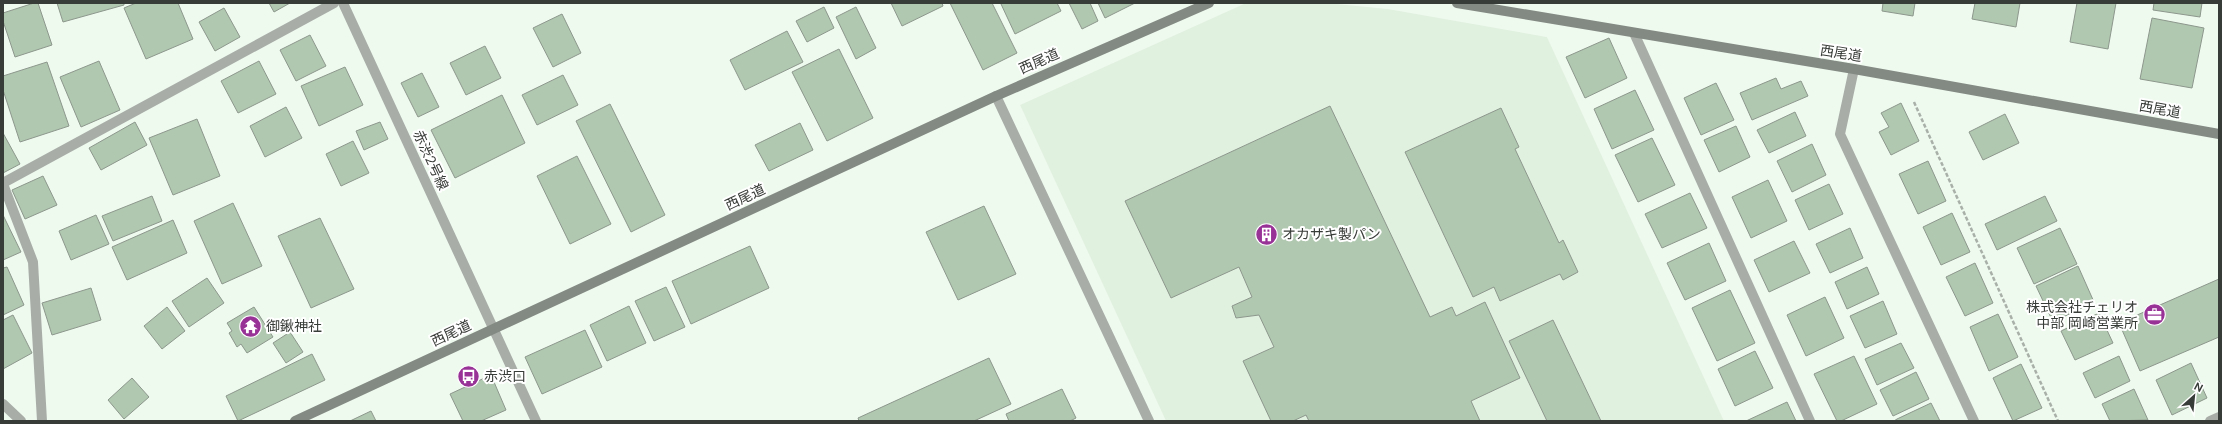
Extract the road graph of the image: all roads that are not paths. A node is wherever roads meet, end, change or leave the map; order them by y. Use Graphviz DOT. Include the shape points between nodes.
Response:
graph roads {
  1 [pos="334,3"];
  2 [pos="343,3"];
  3 [pos="1208,3"];
  4 [pos="1457,3"];
  5 [pos="1634,33"];
  6 [pos="1854,69"];
  7 [pos="996,96"];
  8 [pos="2219,134"];
  9 [pos="3,183"];
  10 [pos="493,329"];
  11 [pos="3,404"];
  12 [pos="2219,417"];
  13 [pos="21,421"];
  14 [pos="42,421"];
  15 [pos="295,421"];
  16 [pos="536,421"];
  17 [pos="1149,421"];
  18 [pos="1810,421"];
  19 [pos="1974,421"];
  20 [pos="2210,421"];
  1 -- 9 [label="street"];
  2 -- 10 [label="street, 赤渋2号線"];
  3 -- 7 [label="street, 西尾道"];
  4 -- 5 [label="street, 西尾道"];
  5 -- 6 [label="street, 西尾道"];
  5 -- 18 [label="street"];
  6 -- 8 [label="street, 西尾道"];
  6 -- 19 [label="street" via="1840,134"];
  7 -- 10 [label="street, 西尾道"];
  7 -- 17 [label="street"];
  9 -- 14 [label="street" via="33,262"];
  10 -- 15 [label="street, 西尾道"];
  10 -- 16 [label="street, 赤渋2号線"];
  11 -- 13 [label="street"];
  12 -- 20 [label="street"];
}
